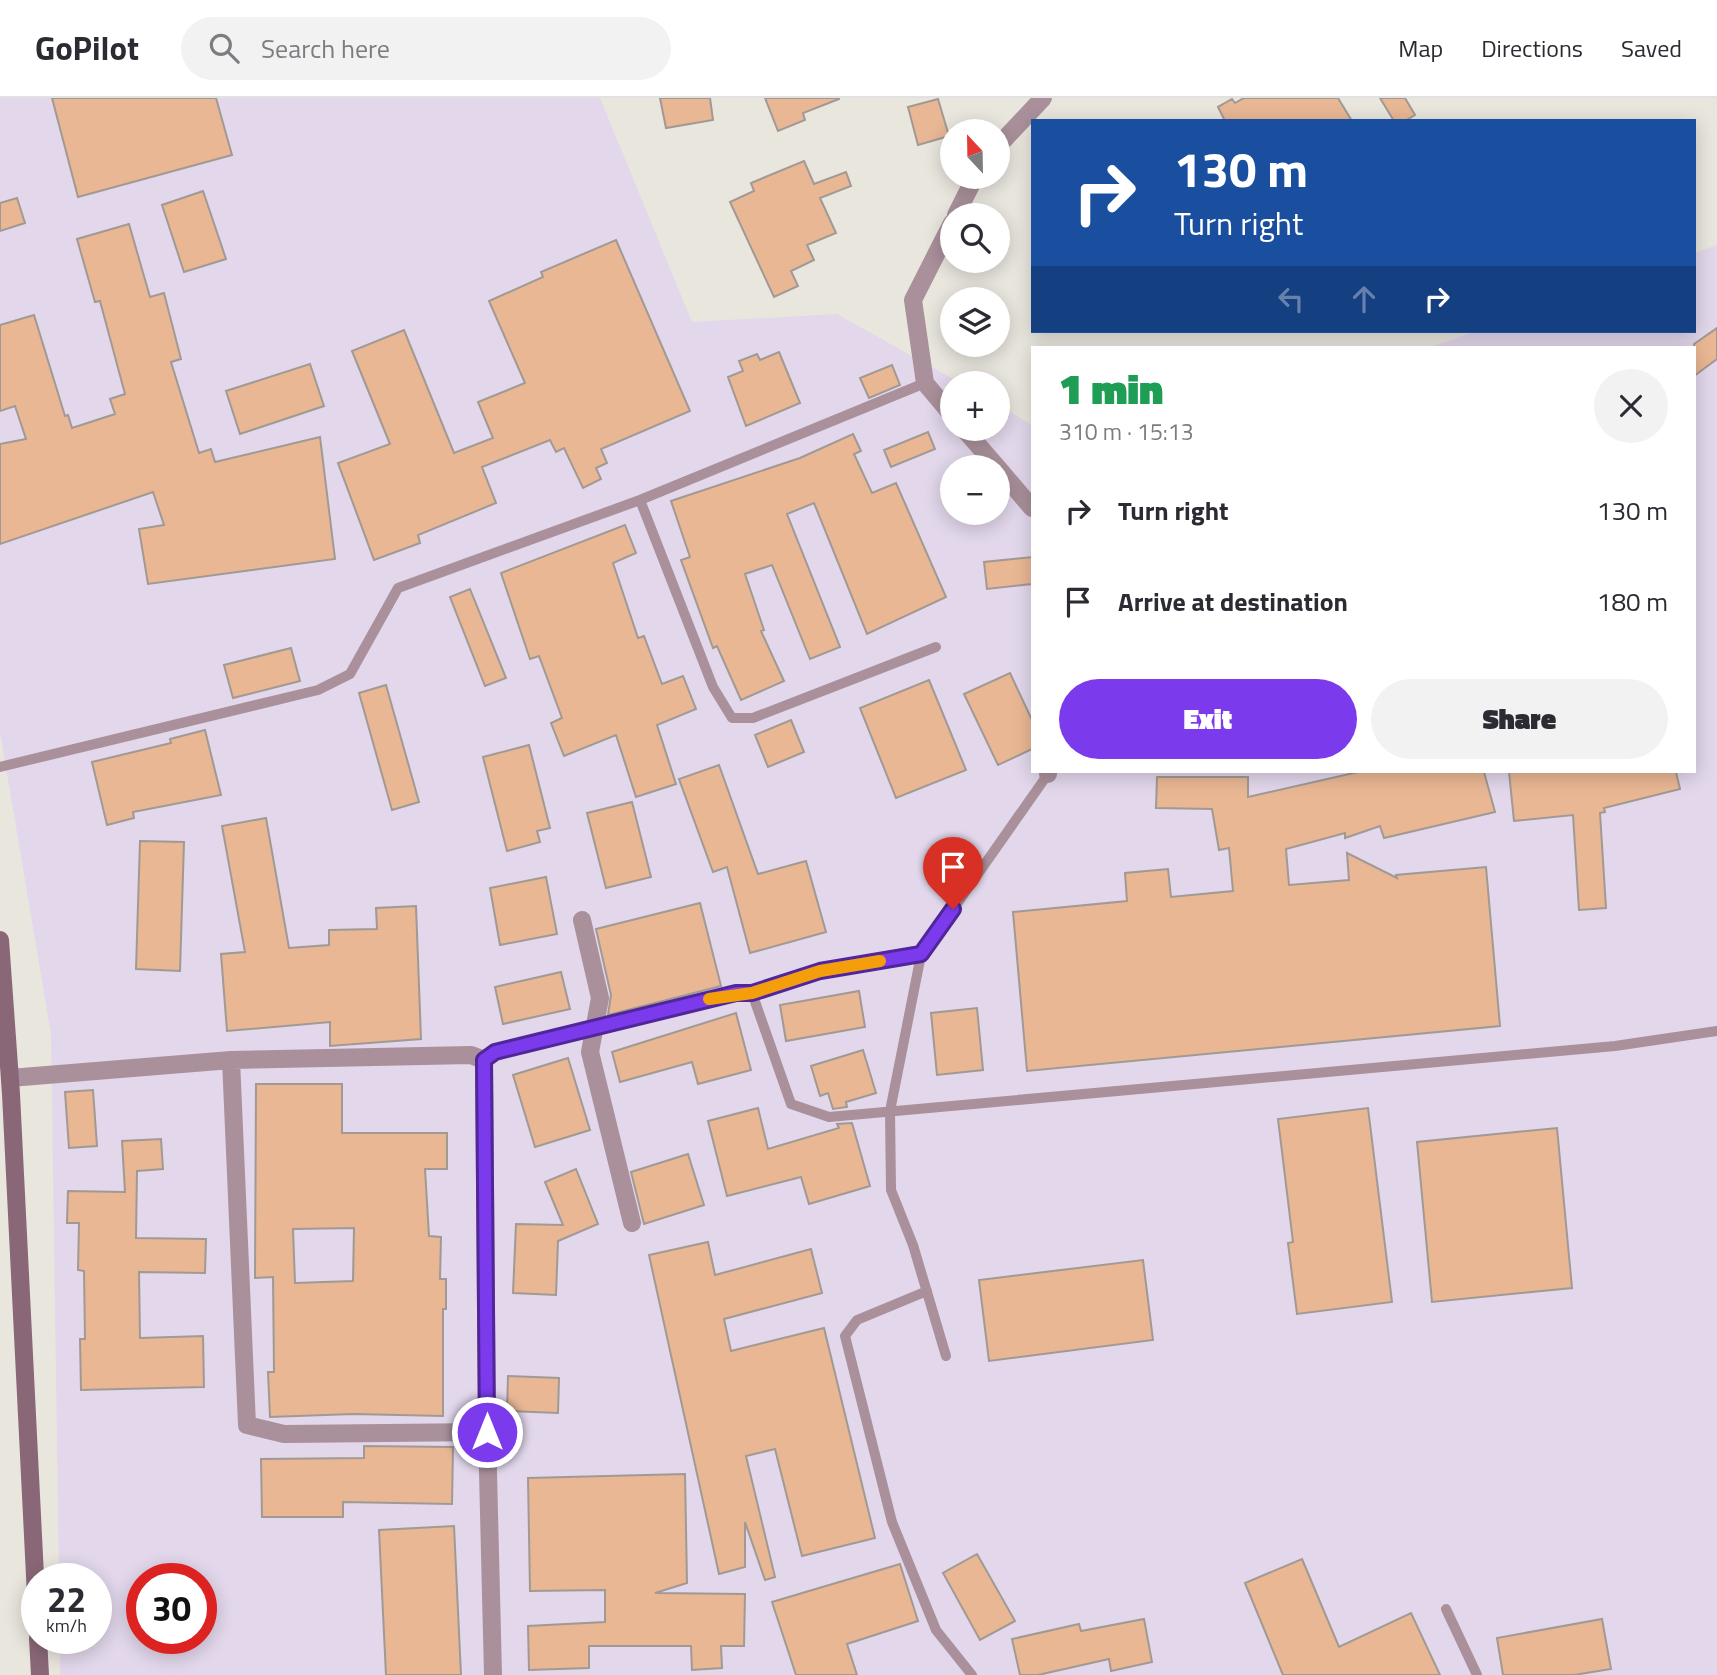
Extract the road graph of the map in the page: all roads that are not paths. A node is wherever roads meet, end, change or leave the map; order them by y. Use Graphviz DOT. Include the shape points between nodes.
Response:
graph roads {
  1 [pos="1043,98"];
  2 [pos="1010,133"];
  3 [pos="940,247"];
  4 [pos="925,383"];
  5 [pos="940,401"];
  6 [pos="974,441"];
  7 [pos="987,455"];
  8 [pos="1010,482"];
  9 [pos="640,500"];
  10 [pos="1031,507"];
  11 [pos="936,647"];
  12 [pos="0,767"];
  13 [pos="1048,773"];
  14 [pos="582,920"];
  15 [pos="0,940"];
  16 [pos="921,954"];
  17 [pos="752,993"];
  18 [pos="595,1027"];
  19 [pos="1717,1031"];
  20 [pos="231,1060"];
  21 [pos="484,1060"];
  22 [pos="7,1089"];
  23 [pos="890,1111"];
  24 [pos="632,1223"];
  25 [pos="927,1291"];
  26 [pos="946,1356"];
  27 [pos="487,1432"];
  28 [pos="34,1563"];
  29 [pos="1446,1609"];
  30 [pos="39,1654"];
  31 [pos="40,1675"];
  32 [pos="493,1675"];
  33 [pos="972,1675"];
  34 [pos="1477,1675"];
  1 -- 2 [label="street"];
  3 -- 4 [label="street" via="913,300"];
  4 -- 5 [label="street"];
  4 -- 9 [label="lane"];
  6 -- 7 [label="street"];
  8 -- 10 [label="street"];
  9 -- 11 [label="lane" via="713,687 732,718 754,718"];
  9 -- 12 [label="lane" via="398,588 350,674 318,690"];
  13 -- 16 [label="lane"];
  14 -- 18 [label="street" via="600,998"];
  15 -- 22 [label="street"];
  16 -- 17 [label="lane" via="820,971"];
  16 -- 23 [label="lane"];
  17 -- 18 [label="lane"];
  17 -- 23 [label="lane" via="791,1104 829,1117"];
  18 -- 21 [label="lane" via="495,1052"];
  18 -- 24 [label="street" via="590,1052"];
  19 -- 23 [label="lane" via="1615,1046"];
  20 -- 21 [label="street" via="471,1055"];
  20 -- 22 [label="street"];
  20 -- 27 [label="street" via="247,1425 284,1434"];
  21 -- 27 [label="street"];
  22 -- 28 [label="street"];
  23 -- 25 [label="lane" via="891,1190"];
  25 -- 26 [label="lane"];
  25 -- 33 [label="lane" via="857,1320 845,1336 892,1522 936,1630"];
  27 -- 32 [label="street"];
  29 -- 34 [label="lane"];
  30 -- 31 [label="street"];
}
